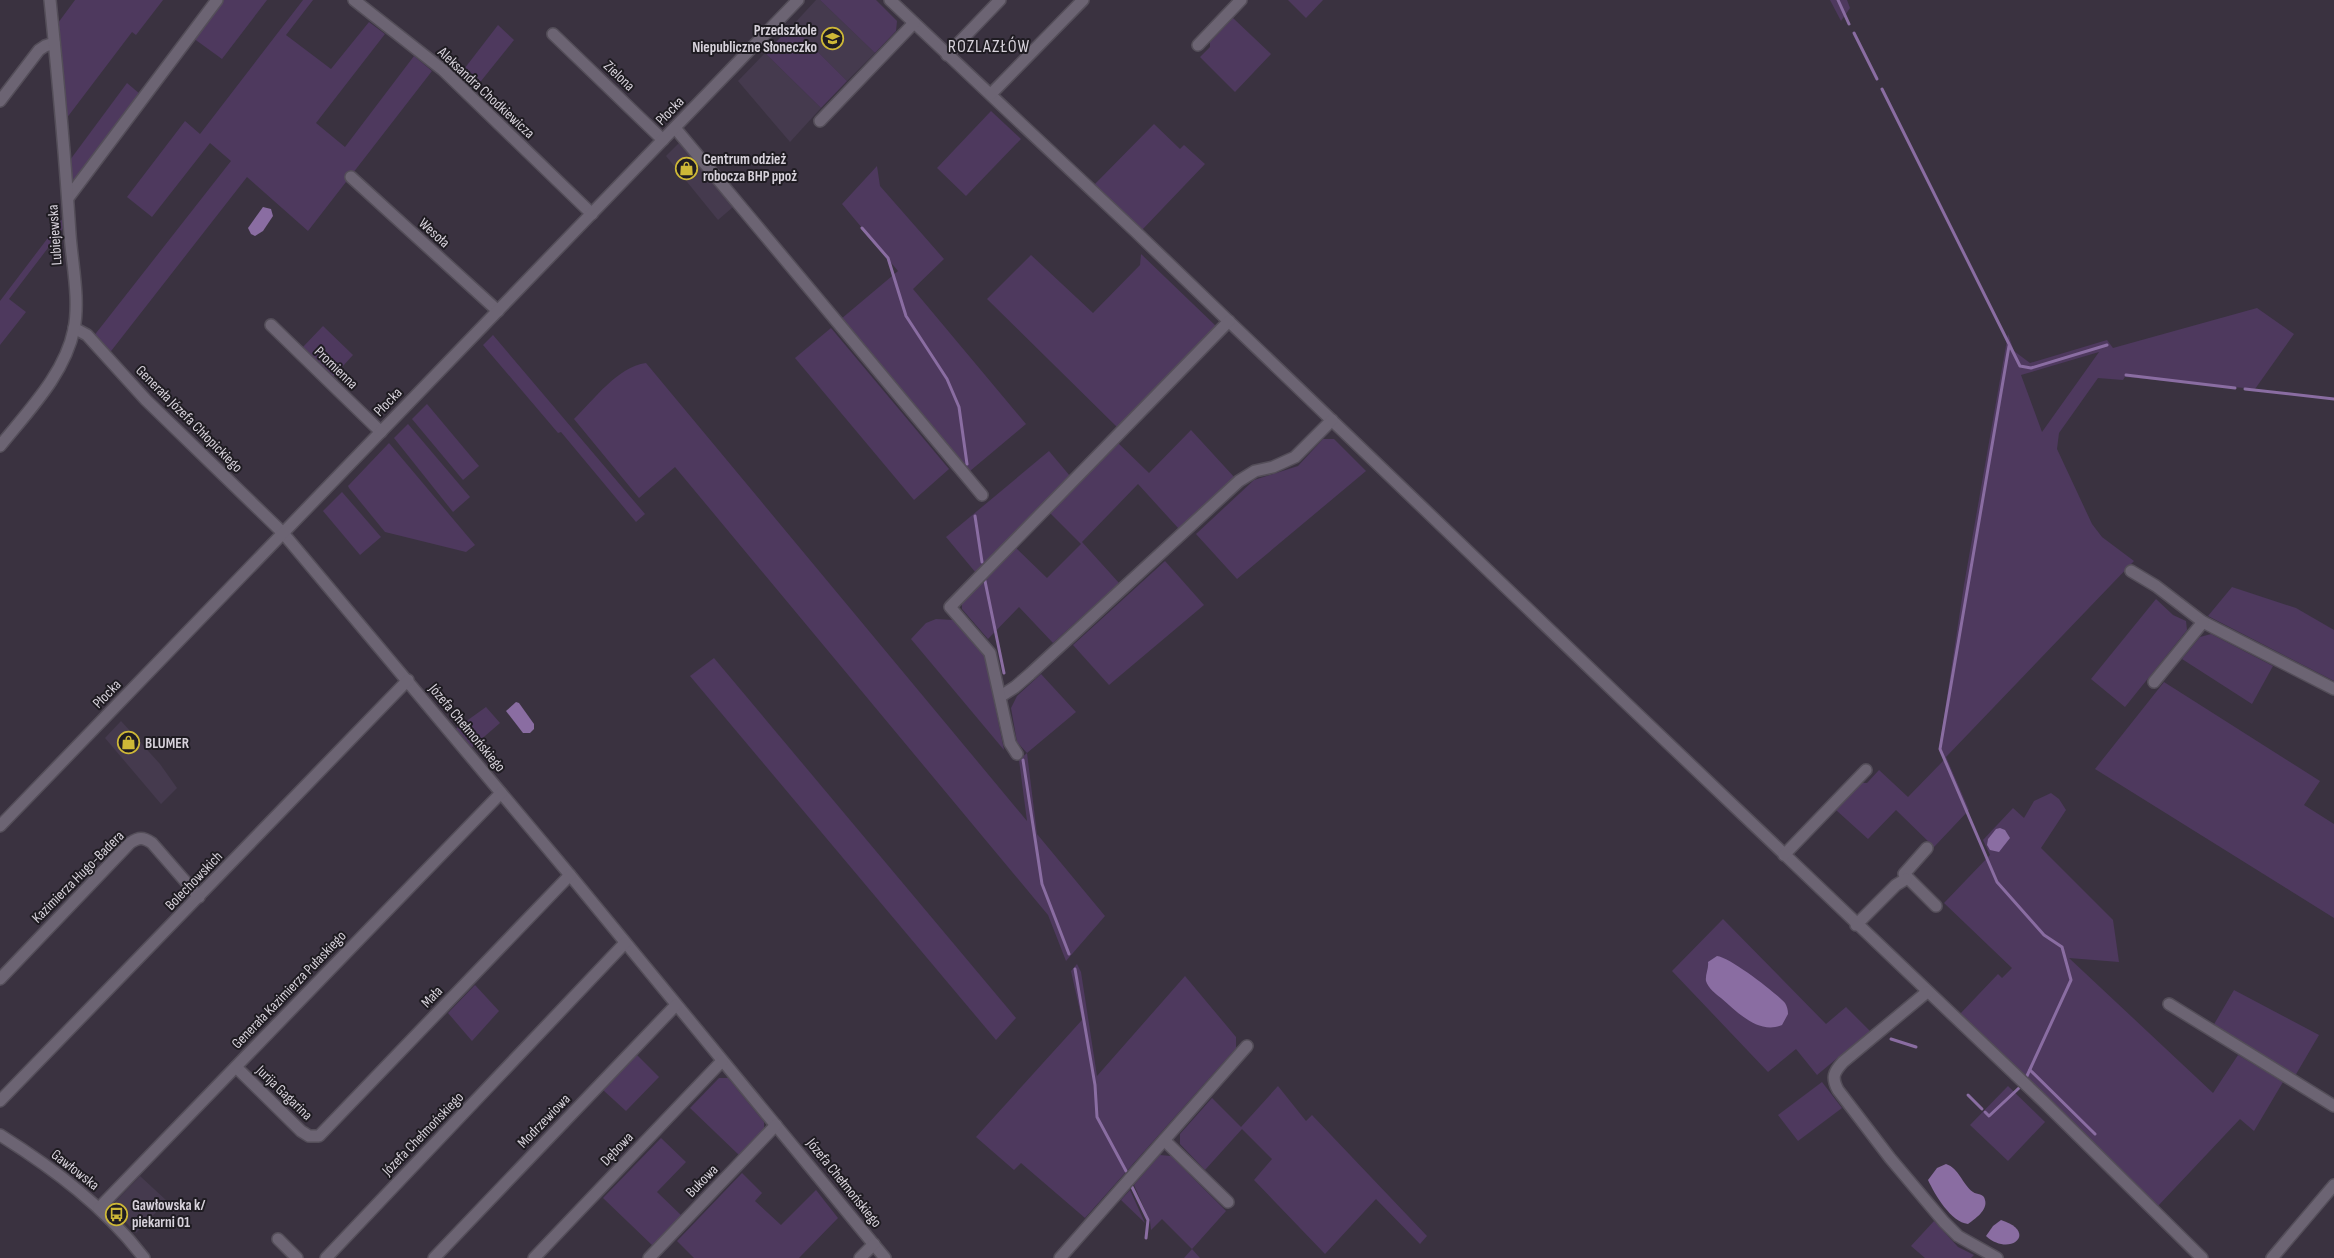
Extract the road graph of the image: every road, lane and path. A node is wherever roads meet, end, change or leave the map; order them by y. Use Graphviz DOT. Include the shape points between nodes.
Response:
graph roads {
  1 [pos="50,0"];
  2 [pos="217,0"];
  3 [pos="354,0"];
  4 [pos="798,0"];
  5 [pos="890,0"];
  6 [pos="1000,0"];
  7 [pos="1083,0"];
  8 [pos="1241,0"];
  9 [pos="914,23"];
  10 [pos="553,34"];
  11 [pos="54,43"];
  12 [pos="1198,45"];
  13 [pos="947,55"];
  14 [pos="991,94"];
  15 [pos="0,101"];
  16 [pos="820,121"];
  17 [pos="675,128"];
  18 [pos="664,140"];
  19 [pos="351,177"];
  20 [pos="68,198"];
  21 [pos="592,214"];
  22 [pos="498,311"];
  23 [pos="1229,321"];
  24 [pos="270,325"];
  25 [pos="74,328"];
  26 [pos="1332,420"];
  27 [pos="381,432"];
  28 [pos="0,446"];
  29 [pos="982,495"];
  30 [pos="283,533"];
  31 [pos="2131,571"];
  32 [pos="2203,622"];
  33 [pos="408,680"];
  34 [pos="2154,682"];
  35 [pos="2334,688"];
  36 [pos="1001,696"];
  37 [pos="1017,754"];
  38 [pos="1866,770"];
  39 [pos="501,793"];
  40 [pos="0,826"];
  41 [pos="1927,848"];
  42 [pos="1784,855"];
  43 [pos="570,875"];
  44 [pos="1906,879"];
  45 [pos="199,897"];
  46 [pos="1936,906"];
  47 [pos="1856,925"];
  48 [pos="625,943"];
  49 [pos="0,979"];
  50 [pos="1927,992"];
  51 [pos="2169,1004"];
  52 [pos="676,1005"];
  53 [pos="1247,1046"];
  54 [pos="722,1061"];
  55 [pos="236,1067"];
  56 [pos="0,1101"];
  57 [pos="2334,1106"];
  58 [pos="776,1125"];
  59 [pos="0,1135"];
  60 [pos="313,1137"];
  61 [pos="1164,1140"];
  62 [pos="2334,1184"];
  63 [pos="1228,1202"];
  64 [pos="99,1208"];
  65 [pos="278,1239"];
  66 [pos="874,1244"];
  67 [pos="1066,1256"];
  68 [pos="144,1258"];
  69 [pos="297,1258"];
  70 [pos="326,1258"];
  71 [pos="434,1258"];
  72 [pos="534,1258"];
  73 [pos="649,1258"];
  74 [pos="860,1258"];
  75 [pos="885,1258"];
  76 [pos="1997,1258"];
  77 [pos="2202,1258"];
  78 [pos="2272,1258"];
  1 -- 11 [label="street, Lubiejewska"];
  2 -- 20 [label="street"];
  3 -- 21 [label="street, Aleksandra Chodkiewicza" via="443,70"];
  4 -- 17 [label="street, Płocka"];
  5 -- 9 [label="street"];
  6 -- 13 [label="street"];
  7 -- 14 [label="street"];
  8 -- 12 [label="street"];
  9 -- 13 [label="street"];
  9 -- 16 [label="street"];
  10 -- 18 [label="street, Zielona"];
  11 -- 15 [label="street" via="39,50"];
  11 -- 20 [label="street, Lubiejewska"];
  13 -- 14 [label="street"];
  14 -- 23 [label="street"];
  17 -- 18 [label="street, Płocka"];
  17 -- 29 [label="street"];
  18 -- 21 [label="street, Płocka"];
  19 -- 22 [label="street, Wesoła"];
  20 -- 25 [label="street, Lubiejewska"];
  21 -- 22 [label="street, Płocka"];
  22 -- 27 [label="street, Płocka"];
  23 -- 26 [label="street"];
  23 -- 36 [label="street" via="953,602 951,610 990,653"];
  24 -- 27 [label="street, Promienna"];
  25 -- 28 [label="street, Lubiejewska" via="50,383"];
  25 -- 30 [label="street, Generała Józefa Chłopickiego" via="87,336 146,400"];
  26 -- 36 [label="street" via="1295,457 1255,471 1239,482 1030,674"];
  26 -- 42 [label="street"];
  27 -- 30 [label="street, Płocka"];
  30 -- 33 [label="street, Józefa Chełmońskiego"];
  30 -- 40 [label="street, Płocka"];
  31 -- 32 [label="street"];
  32 -- 34 [label="street"];
  32 -- 35 [label="street"];
  33 -- 39 [label="street, Józefa Chełmońskiego"];
  33 -- 45 [label="street, Bolechowskich"];
  36 -- 37 [label="street" via="1010,743"];
  38 -- 42 [label="street"];
  39 -- 43 [label="street, Józefa Chełmońskiego"];
  39 -- 55 [label="street, Generała Kazimierza Pułaskiego"];
  41 -- 44 [label="street" via="1905,870"];
  42 -- 47 [label="street"];
  43 -- 48 [label="street, Józefa Chełmońskiego"];
  43 -- 60 [label="street, Mała" via="322,1133"];
  44 -- 46 [label="street"];
  44 -- 47 [label="street"];
  45 -- 49 [label="street, Kazimierza Hugo-Badera" via="152,842 137,838"];
  45 -- 56 [label="street, Bolechowskich"];
  47 -- 50 [label="street"];
  48 -- 52 [label="street, Józefa Chełmońskiego"];
  48 -- 70 [label="street, Józefa Chełmońskiego"];
  50 -- 76 [label="street" via="1843,1062 1833,1074 1833,1079 1890,1158 1944,1222 1958,1236"];
  50 -- 77 [label="street"];
  51 -- 57 [label="street"];
  52 -- 54 [label="street, Józefa Chełmońskiego"];
  52 -- 71 [label="street, Modrzewiowa"];
  53 -- 61 [label="street"];
  54 -- 58 [label="street, Józefa Chełmońskiego"];
  54 -- 72 [label="street, Dębowa"];
  55 -- 60 [label="street, Jurija Gagarina" via="301,1131"];
  55 -- 64 [label="street, Generała Kazimierza Pułaskiego"];
  58 -- 66 [label="street, Józefa Chełmońskiego"];
  58 -- 73 [label="street, Bukowa"];
  59 -- 64 [label="street, Gawłowska" via="57,1173"];
  61 -- 63 [label="street"];
  61 -- 67 [label="street"];
  62 -- 78 [label="street"];
  64 -- 68 [label="street, Gawłowska"];
  65 -- 69 [label="street"];
  66 -- 74 [label="street"];
  66 -- 75 [label="street, Józefa Chełmońskiego"];
}
